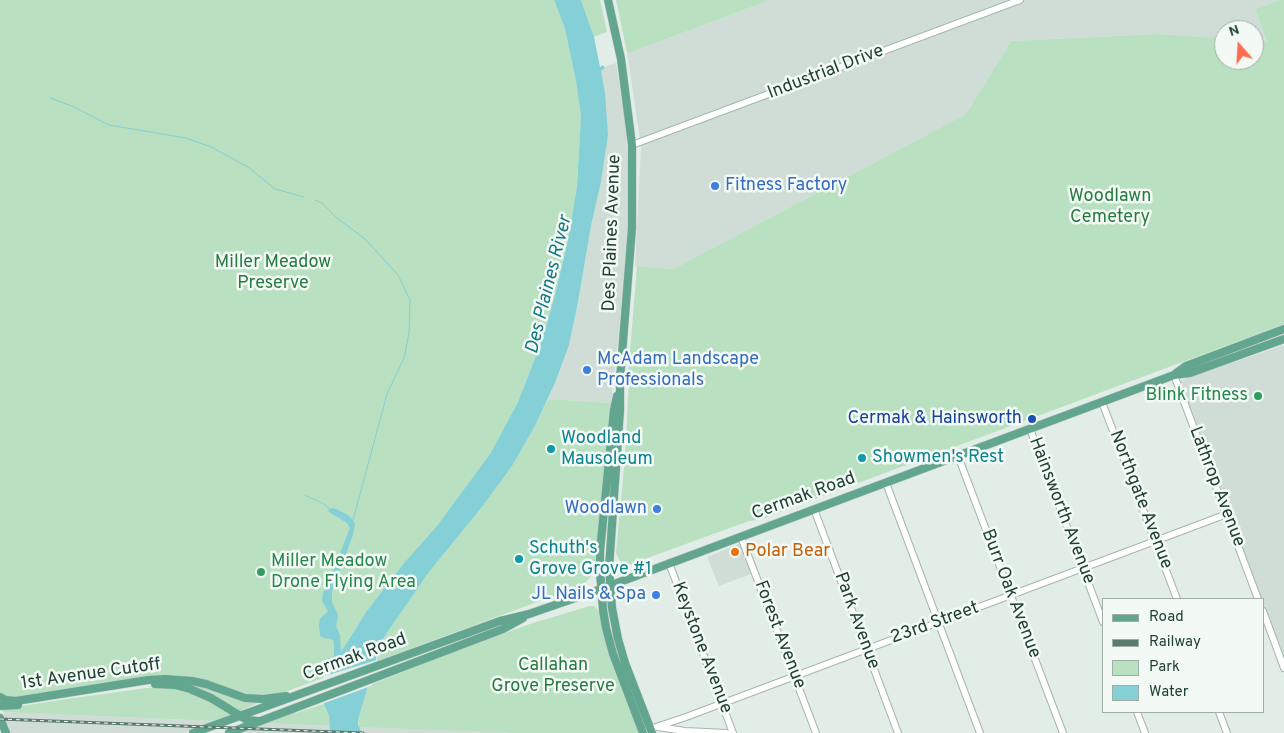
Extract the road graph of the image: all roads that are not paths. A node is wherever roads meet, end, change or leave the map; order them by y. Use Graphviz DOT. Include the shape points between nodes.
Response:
graph roads {
  1 [pos="608,0"];
  2 [pos="1020,0"];
  3 [pos="632,146"];
  4 [pos="1284,329"];
  5 [pos="1284,339"];
  6 [pos="1174,375"];
  7 [pos="620,379"];
  8 [pos="1102,402"];
  9 [pos="1030,429"];
  10 [pos="958,456"];
  11 [pos="886,483"];
  12 [pos="814,510"];
  13 [pos="1227,514"];
  14 [pos="741,537"];
  15 [pos="1155,541"];
  16 [pos="669,563"];
  17 [pos="1083,569"];
  18 [pos="610,585"];
  19 [pos="601,589"];
  20 [pos="1011,595"];
  21 [pos="1177,598"];
  22 [pos="1258,598"];
  23 [pos="529,614"];
  24 [pos="1264,614"];
  25 [pos="1102,619"];
  26 [pos="938,622"];
  27 [pos="866,649"];
  28 [pos="1284,668"];
  29 [pos="794,676"];
  30 [pos="302,693"];
  31 [pos="0,698"];
  32 [pos="722,703"];
  33 [pos="0,706"];
  34 [pos="1137,713"];
  35 [pos="1219,713"];
  36 [pos="240,716"];
  37 [pos="0,718"];
  38 [pos="264,720"];
  39 [pos="649,731"];
  40 [pos="6,733"];
  41 [pos="194,733"];
  42 [pos="229,733"];
  43 [pos="727,733"];
  44 [pos="733,733"];
  45 [pos="816,733"];
  46 [pos="898,733"];
  47 [pos="980,733"];
  48 [pos="1062,733"];
  49 [pos="1145,733"];
  50 [pos="1226,733"];
  1 -- 3 [label="main road, Des Plaines Avenue" via="621,59"];
  2 -- 3 [label="street, Industrial Drive"];
  3 -- 7 [label="main road, Des Plaines Avenue" via="632,228"];
  4 -- 6 [label="main road, Cermak Road" via="1186,366"];
  5 -- 6 [label="main road, Cermak Road" via="1190,373"];
  6 -- 8 [label="main road, Cermak Road"];
  6 -- 13 [label="street, Lathrop Avenue"];
  7 -- 18 [label="main road, Des Plaines Avenue"];
  7 -- 19 [label="main road, Des Plaines Avenue" via="600,550"];
  8 -- 9 [label="main road, Cermak Road"];
  8 -- 15 [label="street, Northgate Avenue"];
  9 -- 10 [label="main road, Cermak Road"];
  9 -- 17 [label="street, Hainsworth Avenue"];
  10 -- 11 [label="main road, Cermak Road"];
  10 -- 20 [label="street, Burr Oak Avenue"];
  11 -- 12 [label="main road, Cermak Road"];
  11 -- 26 [label="street"];
  12 -- 14 [label="main road, Cermak Road"];
  12 -- 27 [label="street, Park Avenue"];
  13 -- 15 [label="street, 23rd Street"];
  13 -- 22 [label="street, Lathrop Avenue"];
  14 -- 16 [label="main road, Cermak Road"];
  14 -- 29 [label="street, Forest Avenue"];
  15 -- 17 [label="street, 23rd Street"];
  15 -- 21 [label="street, Northgate Avenue"];
  16 -- 18 [label="main road, Cermak Road"];
  16 -- 32 [label="street, Keystone Avenue"];
  17 -- 20 [label="street, 23rd Street"];
  17 -- 25 [label="street, Hainsworth Avenue"];
  18 -- 19 [label="main road, Cermak Road"];
  18 -- 39 [label="main road, Des Plaines Avenue" via="620,645"];
  19 -- 23 [label="main road, Cermak Road"];
  19 -- 39 [label="main road, Des Plaines Avenue" via="613,654"];
  20 -- 26 [label="street, 23rd Street"];
  20 -- 48 [label="street, Burr Oak Avenue"];
  23 -- 30 [label="main road, Cermak Road" via="500,621"];
  23 -- 38 [label="main road, Cermak Road" via="503,630"];
  24 -- 28 [label="street"];
  26 -- 27 [label="street, 23rd Street"];
  26 -- 47 [label="street"];
  27 -- 29 [label="street, 23rd Street"];
  27 -- 46 [label="street, Park Avenue"];
  29 -- 32 [label="street, 23rd Street"];
  29 -- 45 [label="street, Forest Avenue"];
  30 -- 31 [label="main road, 1st Avenue Cutoff" via="254,699 206,684 165,679 16,701"];
  30 -- 36 [label="main road, Cermak Road"];
  32 -- 39 [label="street, 23rd Street"];
  32 -- 44 [label="street, Keystone Avenue"];
  33 -- 36 [label="main road, 1st Avenue Cutoff" via="165,684 200,693"];
  34 -- 49 [label="street"];
  35 -- 50 [label="street"];
  36 -- 38 [label="main road, 1st Avenue Cutoff" via="247,720"];
  36 -- 41 [label="main road, Cermak Road"];
  37 -- 40 [label="main road"];
  38 -- 42 [label="main road, Cermak Road"];
  39 -- 43 [label="street"];
}
